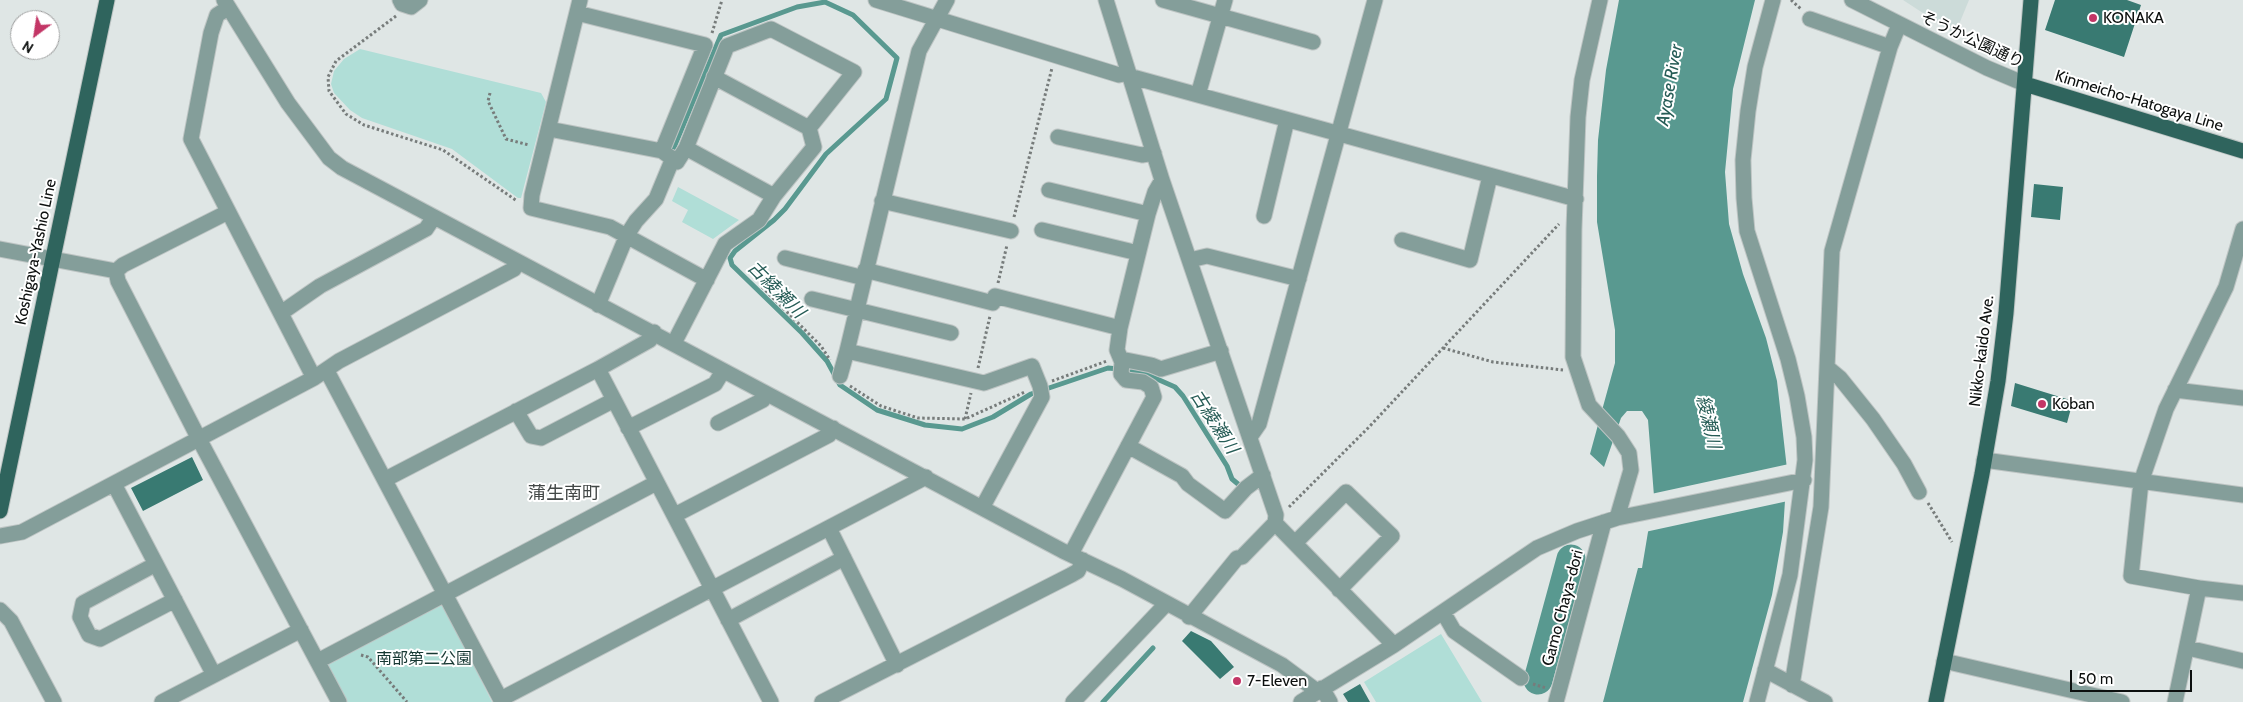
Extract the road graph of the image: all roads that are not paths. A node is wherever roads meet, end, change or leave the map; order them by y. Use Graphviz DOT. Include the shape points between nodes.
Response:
graph roads {
  1 [pos="107,0"];
  2 [pos="876,0"];
  3 [pos="947,0"];
  4 [pos="1106,0"];
  5 [pos="1163,0"];
  6 [pos="1225,0"];
  7 [pos="1375,0"];
  8 [pos="1600,0"];
  9 [pos="1773,0"];
  10 [pos="1852,0"];
  11 [pos="2031,0"];
  12 [pos="226,4"];
  13 [pos="579,7"];
  14 [pos="1221,16"];
  15 [pos="1810,18"];
  16 [pos="936,19"];
  17 [pos="1899,25"];
  18 [pos="1313,42"];
  19 [pos="1890,47"];
  20 [pos="1129,74"];
  21 [pos="714,77"];
  22 [pos="2025,84"];
  23 [pos="1198,94"];
  24 [pos="1287,120"];
  25 [pos="809,128"];
  26 [pos="550,129"];
  27 [pos="1338,134"];
  28 [pos="1058,138"];
  29 [pos="686,148"];
  30 [pos="2243,151"];
  31 [pos="667,154"];
  32 [pos="1154,154"];
  33 [pos="1490,176"];
  34 [pos="1162,180"];
  35 [pos="1049,190"];
  36 [pos="774,196"];
  37 [pos="882,201"];
  38 [pos="1576,202"];
  39 [pos="228,212"];
  40 [pos="1148,214"];
  41 [pos="1264,216"];
  42 [pos="434,217"];
  43 [pos="2243,229"];
  44 [pos="1042,230"];
  45 [pos="1011,231"];
  46 [pos="627,235"];
  47 [pos="1402,240"];
  48 [pos="0,249"];
  49 [pos="1138,253"];
  50 [pos="785,258"];
  51 [pos="52,259"];
  52 [pos="1190,260"];
  53 [pos="518,262"];
  54 [pos="116,271"];
  55 [pos="865,274"];
  56 [pos="1299,279"];
  57 [pos="707,280"];
  58 [pos="812,299"];
  59 [pos="598,305"];
  60 [pos="857,310"];
  61 [pos="281,313"];
  62 [pos="1120,328"];
  63 [pos="654,332"];
  64 [pos="951,333"];
  65 [pos="674,344"];
  66 [pos="848,351"];
  67 [pos="1221,351"];
  68 [pos="1121,365"];
  69 [pos="1828,368"];
  70 [pos="598,369"];
  71 [pos="723,371"];
  72 [pos="321,375"];
  73 [pos="840,376"];
  74 [pos="2175,390"];
  75 [pos="766,394"];
  76 [pos="2243,398"];
  77 [pos="614,400"];
  78 [pos="516,411"];
  79 [pos="718,423"];
  80 [pos="628,428"];
  81 [pos="833,428"];
  82 [pos="1250,437"];
  83 [pos="199,439"];
  84 [pos="1128,446"];
  85 [pos="1984,460"];
  86 [pos="1262,475"];
  87 [pos="926,477"];
  88 [pos="386,479"];
  89 [pos="1797,482"];
  90 [pos="2141,482"];
  91 [pos="656,483"];
  92 [pos="114,484"];
  93 [pos="1919,492"];
  94 [pos="2243,495"];
  95 [pos="982,508"];
  96 [pos="0,511"];
  97 [pos="675,515"];
  98 [pos="1275,519"];
  99 [pos="1616,519"];
  100 [pos="829,528"];
  101 [pos="0,536"];
  102 [pos="1295,543"];
  103 [pos="1077,557"];
  104 [pos="844,558"];
  105 [pos="156,564"];
  106 [pos="2199,588"];
  107 [pos="712,589"];
  108 [pos="1339,590"];
  109 [pos="445,593"];
  110 [pos="2243,593"];
  111 [pos="175,600"];
  112 [pos="1166,604"];
  113 [pos="0,610"];
  114 [pos="1443,612"];
  115 [pos="1189,617"];
  116 [pos="728,620"];
  117 [pos="301,630"];
  118 [pos="1394,645"];
  119 [pos="2188,648"];
  120 [pos="2243,660"];
  121 [pos="1944,661"];
  122 [pos="318,662"];
  123 [pos="897,664"];
  124 [pos="1765,670"];
  125 [pos="214,675"];
  126 [pos="1521,678"];
  127 [pos="1792,684"];
  128 [pos="1320,690"];
  129 [pos="501,701"];
  130 [pos="54,702"];
  131 [pos="162,702"];
  132 [pos="339,702"];
  133 [pos="771,702"];
  134 [pos="822,702"];
  135 [pos="1073,702"];
  136 [pos="1301,702"];
  137 [pos="1330,702"];
  138 [pos="1556,702"];
  139 [pos="1757,702"];
  140 [pos="1825,702"];
  141 [pos="1936,702"];
  142 [pos="2122,702"];
  143 [pos="2175,702"];
  1 -- 51 [label="main road, Koshigaya-Yashio Line"];
  2 -- 16 [label="street"];
  3 -- 16 [label="street"];
  4 -- 20 [label="street"];
  5 -- 14 [label="street"];
  6 -- 14 [label="street"];
  7 -- 27 [label="street"];
  8 -- 38 [label="street" via="1582,80"];
  9 -- 89 [label="street" via="1748,111 1743,160 1744,198 1747,231 1797,396 1804,437"];
  10 -- 17 [label="street, そうか公園通り"];
  11 -- 22 [label="main road, Nikko-kaido Ave."];
  12 -- 39 [label="street" via="217,14 212,33 191,139"];
  12 -- 42 [label="street" via="288,103 329,158"];
  13 -- 26 [label="street"];
  13 -- 31 [label="street" via="705,45"];
  14 -- 18 [label="street"];
  14 -- 23 [label="street"];
  15 -- 19 [label="street"];
  16 -- 20 [label="street" via="1119,75"];
  16 -- 37 [label="street" via="919,51"];
  17 -- 19 [label="street"];
  17 -- 22 [label="street, そうか公園通り"];
  19 -- 69 [label="street" via="1832,251"];
  20 -- 23 [label="street"];
  20 -- 32 [label="street"];
  21 -- 25 [label="street"];
  21 -- 25 [label="street" via="727,46 771,28 854,72"];
  21 -- 29 [label="street"];
  22 -- 30 [label="main road, Kinmeicho-Hatogaya Line"];
  22 -- 85 [label="main road, Nikko-kaido Ave." via="2006,313"];
  23 -- 24 [label="street"];
  24 -- 27 [label="street"];
  24 -- 41 [label="street"];
  25 -- 36 [label="street" via="814,147"];
  26 -- 31 [label="street"];
  26 -- 46 [label="street" via="531,202"];
  27 -- 33 [label="street"];
  27 -- 56 [label="street"];
  28 -- 32 [label="street" via="1142,155"];
  29 -- 31 [label="street" via="677,162"];
  29 -- 36 [label="street"];
  31 -- 46 [label="street" via="656,199"];
  32 -- 34 [label="street"];
  33 -- 38 [label="street"];
  33 -- 47 [label="street" via="1470,260"];
  34 -- 40 [label="street"];
  34 -- 52 [label="street"];
  35 -- 40 [label="street"];
  36 -- 57 [label="street" via="758,220 725,244"];
  37 -- 45 [label="street"];
  37 -- 55 [label="street"];
  38 -- 99 [label="street, Gamo Chaya-dori" via="1573,357 1589,405 1629,453 1631,470"];
  39 -- 54 [label="street"];
  39 -- 61 [label="street"];
  40 -- 49 [label="street"];
  42 -- 53 [label="street"];
  42 -- 61 [label="street" via="426,230 320,286"];
  43 -- 74 [label="street" via="2226,287"];
  44 -- 49 [label="street"];
  46 -- 57 [label="street"];
  46 -- 59 [label="street"];
  48 -- 51 [label="street"];
  49 -- 62 [label="street"];
  50 -- 55 [label="street"];
  51 -- 54 [label="street"];
  51 -- 96 [label="main road, Koshigaya-Yashio Line"];
  52 -- 56 [label="street" via="1207,256"];
  52 -- 67 [label="street"];
  53 -- 59 [label="street"];
  53 -- 72 [label="street" via="514,269 339,361"];
  54 -- 83 [label="street" via="118,281"];
  55 -- 60 [label="street"];
  55 -- 62 [label="street"];
  56 -- 82 [label="street" via="1259,424"];
  57 -- 65 [label="street"];
  58 -- 60 [label="street"];
  59 -- 63 [label="street"];
  60 -- 64 [label="street"];
  60 -- 66 [label="street"];
  61 -- 72 [label="street"];
  62 -- 68 [label="street" via="1116,350"];
  63 -- 65 [label="street"];
  63 -- 70 [label="street" via="650,340"];
  65 -- 71 [label="street"];
  66 -- 73 [label="street"];
  66 -- 95 [label="street" via="984,383 1032,366 1048,400"];
  67 -- 68 [label="street" via="1161,369 1150,365"];
  67 -- 82 [label="street"];
  68 -- 84 [label="street" via="1126,380 1143,382 1151,387 1154,397"];
  69 -- 93 [label="street" via="1873,419"];
  69 -- 127 [label="street" via="1820,507"];
  70 -- 77 [label="street"];
  70 -- 78 [label="street"];
  71 -- 75 [label="street"];
  71 -- 80 [label="street" via="715,384"];
  72 -- 83 [label="street"];
  72 -- 88 [label="street"];
  74 -- 76 [label="street"];
  74 -- 90 [label="street"];
  75 -- 79 [label="street" via="763,400"];
  75 -- 81 [label="street"];
  77 -- 78 [label="street" via="541,438 531,436"];
  77 -- 80 [label="street"];
  78 -- 88 [label="street"];
  80 -- 91 [label="street"];
  81 -- 87 [label="street"];
  81 -- 97 [label="street" via="829,435"];
  82 -- 86 [label="street"];
  83 -- 92 [label="street"];
  83 -- 117 [label="street"];
  84 -- 86 [label="street" via="1182,476 1225,511"];
  84 -- 103 [label="street"];
  85 -- 90 [label="street"];
  85 -- 121 [label="main road, Nikko-kaido Ave."];
  86 -- 98 [label="street"];
  87 -- 95 [label="street"];
  87 -- 100 [label="street"];
  88 -- 109 [label="street"];
  89 -- 99 [label="street"];
  89 -- 124 [label="street" via="1790,575"];
  90 -- 94 [label="street"];
  90 -- 106 [label="street" via="2131,576"];
  91 -- 97 [label="street"];
  91 -- 109 [label="street"];
  92 -- 101 [label="street" via="22,532"];
  92 -- 105 [label="street"];
  95 -- 103 [label="street"];
  97 -- 107 [label="street"];
  98 -- 102 [label="street"];
  98 -- 115 [label="street" via="1242,557 1237,558"];
  99 -- 114 [label="street" via="1536,548"];
  99 -- 138 [label="street, Gamo Chaya-dori"];
  100 -- 104 [label="street"];
  100 -- 107 [label="street"];
  102 -- 108 [label="street"];
  102 -- 108 [label="street" via="1346,492 1392,536"];
  103 -- 112 [label="street"];
  103 -- 123 [label="street" via="1078,571"];
  104 -- 116 [label="street"];
  104 -- 123 [label="street"];
  105 -- 111 [label="street"];
  105 -- 111 [label="street" via="83,603 80,617 89,635 100,639"];
  106 -- 110 [label="street"];
  106 -- 119 [label="street"];
  107 -- 116 [label="street"];
  107 -- 129 [label="street"];
  108 -- 118 [label="street"];
  109 -- 122 [label="street"];
  109 -- 129 [label="street"];
  111 -- 125 [label="street"];
  112 -- 115 [label="street"];
  112 -- 135 [label="street"];
  113 -- 130 [label="street" via="11,621"];
  114 -- 118 [label="street"];
  114 -- 126 [label="street" via="1454,631"];
  115 -- 128 [label="street" via="1282,665"];
  116 -- 133 [label="street"];
  117 -- 122 [label="street"];
  117 -- 125 [label="street"];
  118 -- 128 [label="street"];
  119 -- 120 [label="street"];
  119 -- 143 [label="street"];
  121 -- 141 [label="main road, Nikko-kaido Ave."];
  121 -- 142 [label="street"];
  122 -- 132 [label="street"];
  123 -- 134 [label="street"];
  124 -- 127 [label="street"];
  124 -- 139 [label="street"];
  125 -- 131 [label="street"];
  127 -- 140 [label="street"];
  128 -- 136 [label="street"];
  128 -- 137 [label="street"];
}
